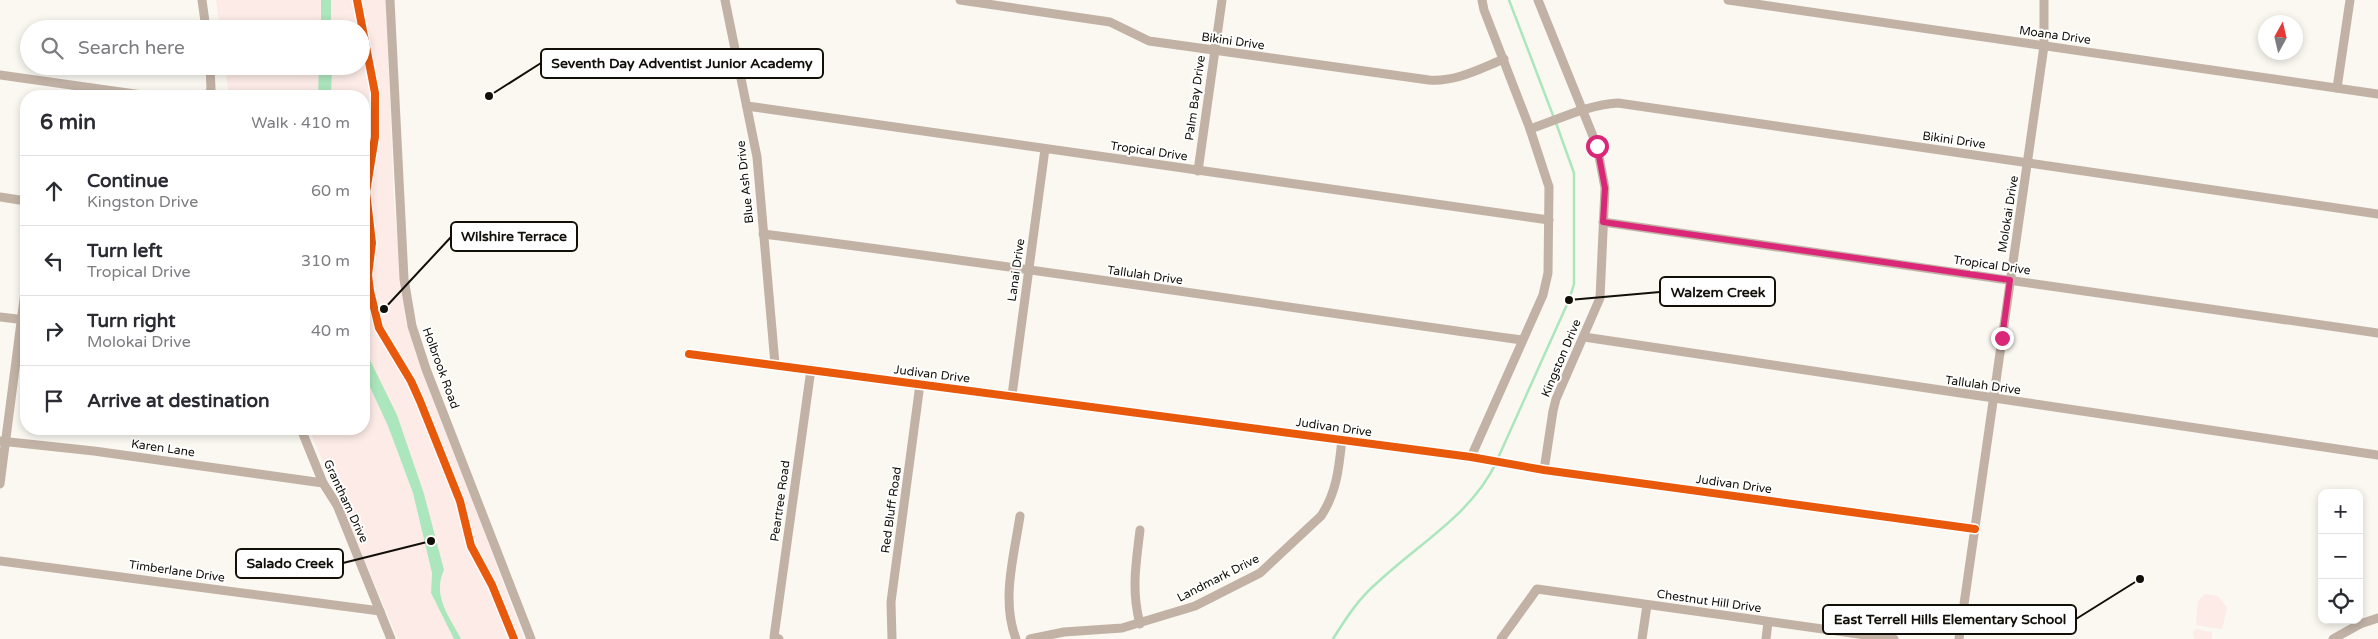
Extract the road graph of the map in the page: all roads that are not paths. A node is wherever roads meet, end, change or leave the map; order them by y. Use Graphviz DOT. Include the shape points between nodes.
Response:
graph roads {
  1 [pos="202,0"];
  2 [pos="390,0"];
  3 [pos="725,0"];
  4 [pos="960,0"];
  5 [pos="1222,0"];
  6 [pos="1482,0"];
  7 [pos="1538,0"];
  8 [pos="1728,0"];
  9 [pos="2044,0"];
  10 [pos="2350,0"];
  11 [pos="205,20"];
  12 [pos="2044,46"];
  13 [pos="1215,51"];
  14 [pos="1504,59"];
  15 [pos="0,75"];
  16 [pos="210,75"];
  17 [pos="2337,88"];
  18 [pos="106,90"];
  19 [pos="211,90"];
  20 [pos="2378,94"];
  21 [pos="747,106"];
  22 [pos="1582,109"];
  23 [pos="1530,129"];
  24 [pos="1045,149"];
  25 [pos="2028,163"];
  26 [pos="1198,171"];
  27 [pos="0,197"];
  28 [pos="20,200"];
  29 [pos="2378,214"];
  30 [pos="1549,220"];
  31 [pos="1603,222"];
  32 [pos="763,234"];
  33 [pos="1029,271"];
  34 [pos="2010,280"];
  35 [pos="0,317"];
  36 [pos="20,320"];
  37 [pos="2378,334"];
  38 [pos="1584,337"];
  39 [pos="1522,340"];
  40 [pos="20,343"];
  41 [pos="688,354"];
  42 [pos="775,364"];
  43 [pos="811,369"];
  44 [pos="920,384"];
  45 [pos="1012,395"];
  46 [pos="1993,399"];
  47 [pos="303,435"];
  48 [pos="1342,440"];
  49 [pos="3,441"];
  50 [pos="2378,455"];
  51 [pos="1471,457"];
  52 [pos="1544,470"];
  53 [pos="323,483"];
  54 [pos="0,484"];
  55 [pos="1020,516"];
  56 [pos="1975,529"];
  57 [pos="1140,530"];
  58 [pos="0,561"];
  59 [pos="1647,605"];
  60 [pos="380,611"];
  61 [pos="2378,618"];
  62 [pos="1768,622"];
  63 [pos="1140,624"];
  64 [pos="777,638"];
  65 [pos="392,639"];
  66 [pos="531,639"];
  67 [pos="892,639"];
  68 [pos="1016,639"];
  69 [pos="1030,639"];
  70 [pos="1501,639"];
  71 [pos="1642,639"];
  72 [pos="1766,639"];
  73 [pos="1894,639"];
  74 [pos="1959,639"];
  75 [pos="2333,639"];
  1 -- 11 [label="street"];
  2 -- 66 [label="street, Holbrook Road" via="404,279 412,326"];
  3 -- 21 [label="street, Blue Ash Drive"];
  4 -- 13 [label="street, Bikini Drive" via="1110,22 1149,41"];
  5 -- 13 [label="street, Palm Bay Drive"];
  6 -- 14 [label="street"];
  7 -- 22 [label="street, Kingston Drive"];
  8 -- 12 [label="street, Moana Drive"];
  9 -- 12 [label="street, Molokai Drive"];
  10 -- 17 [label="street"];
  12 -- 17 [label="street, Moana Drive"];
  12 -- 25 [label="street, Molokai Drive"];
  13 -- 14 [label="street, Bikini Drive" via="1443,81"];
  13 -- 26 [label="street, Palm Bay Drive"];
  14 -- 23 [label="street"];
  15 -- 18 [label="street"];
  16 -- 19 [label="street"];
  17 -- 20 [label="street, Moana Drive"];
  21 -- 24 [label="street, Tropical Drive"];
  21 -- 32 [label="street, Blue Ash Drive" via="756,157"];
  22 -- 23 [label="street, Bikini Drive"];
  22 -- 25 [label="street, Bikini Drive" via="1618,103"];
  22 -- 31 [label="street, Kingston Drive" via="1604,174"];
  23 -- 30 [label="street" via="1550,186"];
  24 -- 26 [label="street, Tropical Drive"];
  24 -- 33 [label="street, Lanai Drive"];
  25 -- 29 [label="street, Bikini Drive"];
  25 -- 34 [label="street, Molokai Drive"];
  26 -- 30 [label="street, Tropical Drive"];
  27 -- 28 [label="street"];
  30 -- 39 [label="street" via="1546,284"];
  31 -- 34 [label="street, Tropical Drive"];
  31 -- 38 [label="street, Kingston Drive" via="1601,290"];
  32 -- 33 [label="street, Tallulah Drive"];
  32 -- 42 [label="street, Blue Ash Drive"];
  33 -- 39 [label="street, Tallulah Drive"];
  33 -- 45 [label="street, Lanai Drive"];
  34 -- 37 [label="street, Tropical Drive"];
  34 -- 46 [label="street, Molokai Drive"];
  35 -- 36 [label="street"];
  38 -- 46 [label="street, Tallulah Drive"];
  38 -- 52 [label="street, Kingston Drive" via="1553,411"];
  39 -- 51 [label="street"];
  40 -- 49 [label="street"];
  41 -- 42 [label="street, Judivan Drive"];
  42 -- 43 [label="street, Judivan Drive"];
  43 -- 44 [label="street, Judivan Drive"];
  43 -- 64 [label="street, Peartree Road"];
  44 -- 45 [label="street, Judivan Drive"];
  44 -- 67 [label="street, Red Bluff Road" via="891,602"];
  45 -- 48 [label="street, Judivan Drive"];
  46 -- 50 [label="street, Tallulah Drive"];
  46 -- 56 [label="street, Molokai Drive"];
  47 -- 53 [label="street, Grantham Drive"];
  48 -- 51 [label="street, Judivan Drive"];
  48 -- 63 [label="street, Landmark Drive" via="1336,484 1326,509 1268,568 1195,606"];
  49 -- 53 [label="street, Karen Lane"];
  49 -- 54 [label="street"];
  51 -- 52 [label="street, Judivan Drive"];
  52 -- 56 [label="street, Judivan Drive"];
  53 -- 60 [label="street, Grantham Drive" via="337,505"];
  55 -- 68 [label="street" via="1008,599 1008,613"];
  56 -- 74 [label="street, Molokai Drive"];
  57 -- 63 [label="street" via="1133,584"];
  58 -- 60 [label="street, Timberlane Drive"];
  59 -- 62 [label="street, Chestnut Hill Drive"];
  59 -- 70 [label="street, Chestnut Hill Drive" via="1537,589"];
  59 -- 71 [label="street, Chestnut Hill Drive"];
  60 -- 65 [label="street, Grantham Drive"];
  61 -- 75 [label="street"];
  62 -- 72 [label="street, Chestnut Hill Drive"];
  62 -- 73 [label="street, Chestnut Hill Drive"];
  63 -- 69 [label="street, Landmark Drive"];
}
